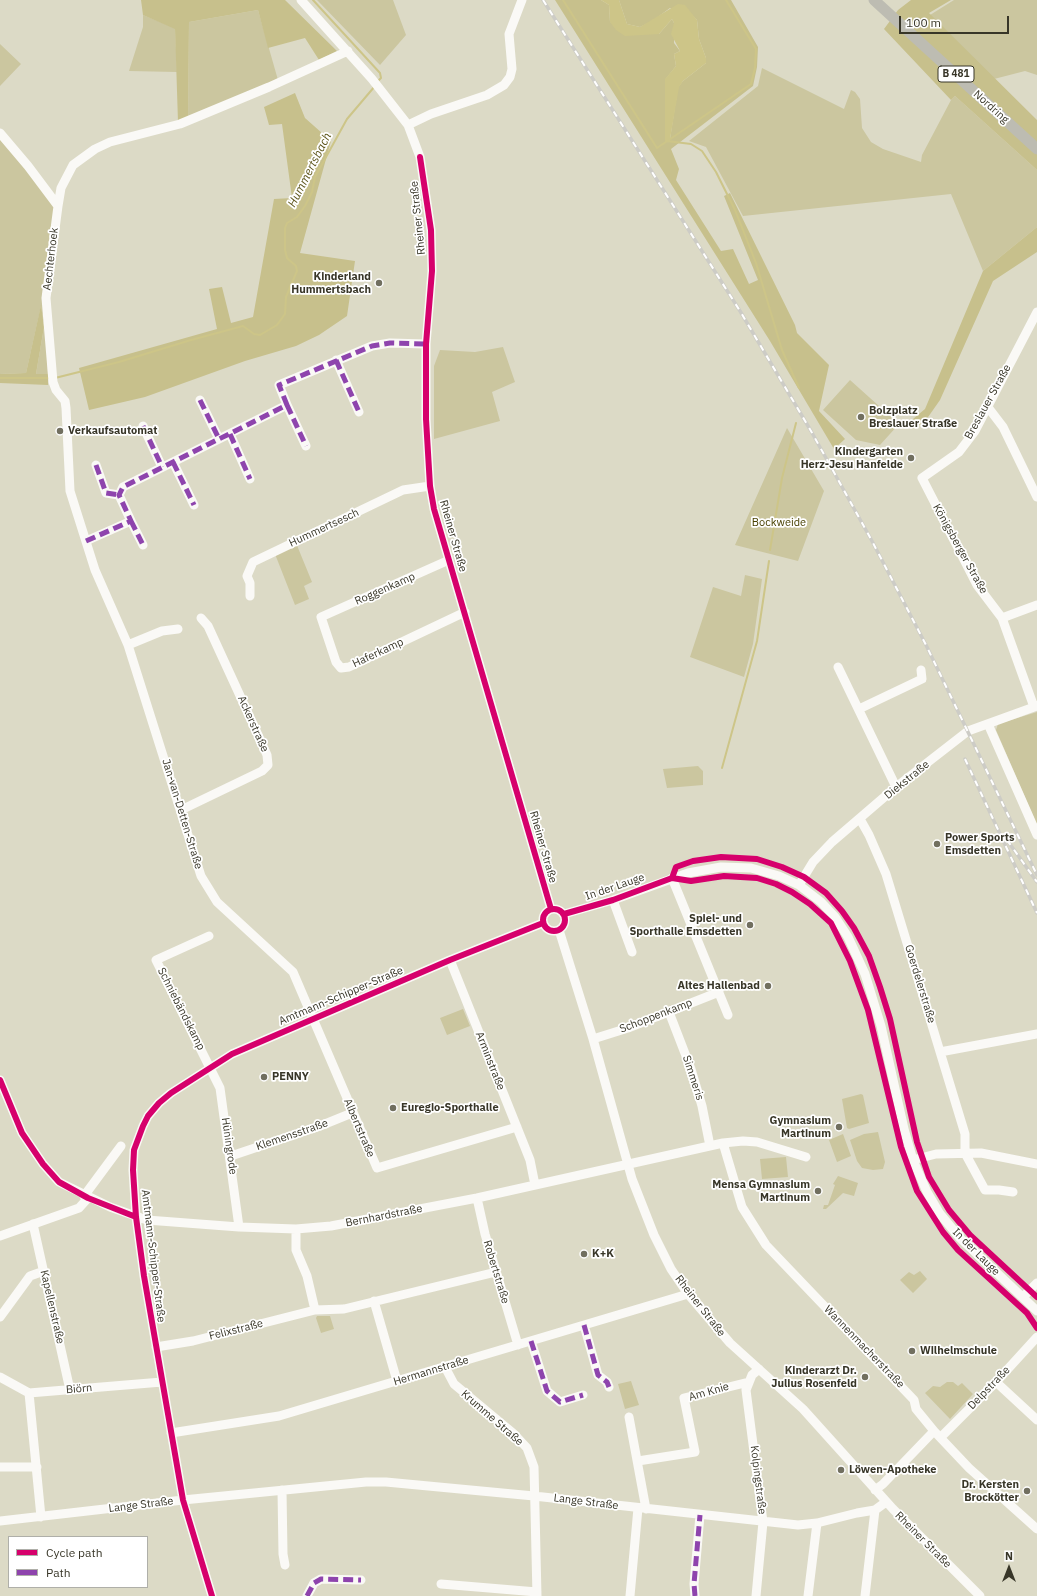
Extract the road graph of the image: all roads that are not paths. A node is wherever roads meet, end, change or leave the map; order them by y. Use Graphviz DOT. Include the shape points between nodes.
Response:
graph roads {
  1 [pos="301,0"];
  2 [pos="522,0"];
  3 [pos="874,0"];
  4 [pos="348,51"];
  5 [pos="408,124"];
  6 [pos="0,133"];
  7 [pos="1037,149"];
  8 [pos="58,206"];
  9 [pos="1037,312"];
  10 [pos="426,344"];
  11 [pos="336,360"];
  12 [pos="200,400"];
  13 [pos="65,402"];
  14 [pos="287,405"];
  15 [pos="987,406"];
  16 [pos="359,412"];
  17 [pos="144,426"];
  18 [pos="230,434"];
  19 [pos="219,439"];
  20 [pos="306,446"];
  21 [pos="173,462"];
  22 [pos="96,465"];
  23 [pos="162,467"];
  24 [pos="922,478"];
  25 [pos="250,479"];
  26 [pos="430,486"];
  27 [pos="119,495"];
  28 [pos="1037,497"];
  29 [pos="194,505"];
  30 [pos="131,521"];
  31 [pos="86,541"];
  32 [pos="143,545"];
  33 [pos="449,560"];
  34 [pos="250,596"];
  35 [pos="1037,605"];
  36 [pos="465,612"];
  37 [pos="321,617"];
  38 [pos="201,618"];
  39 [pos="1002,618"];
  40 [pos="178,629"];
  41 [pos="128,645"];
  42 [pos="838,667"];
  43 [pos="921,670"];
  44 [pos="1035,707"];
  45 [pos="859,709"];
  46 [pos="988,724"];
  47 [pos="896,787"];
  48 [pos="181,810"];
  49 [pos="860,819"];
  50 [pos="1037,835"];
  51 [pos="672,878"];
  52 [pos="799,885"];
  53 [pos="613,900"];
  54 [pos="551,909"];
  55 [pos="564,914"];
  56 [pos="543,923"];
  57 [pos="558,930"];
  58 [pos="209,936"];
  59 [pos="632,952"];
  60 [pos="450,960"];
  61 [pos="718,992"];
  62 [pos="669,1012"];
  63 [pos="728,1015"];
  64 [pos="312,1019"];
  65 [pos="1037,1034"];
  66 [pos="593,1040"];
  67 [pos="940,1052"];
  68 [pos="210,1067"];
  69 [pos="0,1080"];
  70 [pos="352,1112"];
  71 [pos="517,1127"];
  72 [pos="723,1143"];
  73 [pos="121,1146"];
  74 [pos="710,1146"];
  75 [pos="965,1153"];
  76 [pos="230,1156"];
  77 [pos="806,1157"];
  78 [pos="913,1160"];
  79 [pos="1037,1164"];
  80 [pos="628,1166"];
  81 [pos="535,1186"];
  82 [pos="1012,1192"];
  83 [pos="86,1197"];
  84 [pos="477,1198"];
  85 [pos="136,1218"];
  86 [pos="34,1224"];
  87 [pos="239,1227"];
  88 [pos="296,1229"];
  89 [pos="0,1236"];
  90 [pos="44,1271"];
  91 [pos="496,1272"];
  92 [pos="1037,1283"];
  93 [pos="688,1294"];
  94 [pos="1022,1297"];
  95 [pos="374,1301"];
  96 [pos="315,1310"];
  97 [pos="1037,1311"];
  98 [pos="0,1317"];
  99 [pos="584,1325"];
  100 [pos="1037,1337"];
  101 [pos="531,1341"];
  102 [pos="518,1345"];
  103 [pos="156,1347"];
  104 [pos="445,1367"];
  105 [pos="759,1369"];
  106 [pos="0,1377"];
  107 [pos="397,1381"];
  108 [pos="162,1382"];
  109 [pos="749,1382"];
  110 [pos="996,1382"];
  111 [pos="609,1387"];
  112 [pos="70,1390"];
  113 [pos="30,1393"];
  114 [pos="583,1395"];
  115 [pos="629,1417"];
  116 [pos="1037,1420"];
  117 [pos="171,1434"];
  118 [pos="937,1434"];
  119 [pos="638,1461"];
  120 [pos="37,1467"];
  121 [pos="0,1468"];
  122 [pos="282,1490"];
  123 [pos="875,1490"];
  124 [pos="534,1496"];
  125 [pos="183,1500"];
  126 [pos="886,1502"];
  127 [pos="642,1509"];
  128 [pos="875,1510"];
  129 [pos="700,1515"];
  130 [pos="41,1517"];
  131 [pos="0,1521"];
  132 [pos="763,1522"];
  133 [pos="817,1523"];
  134 [pos="1037,1529"];
  135 [pos="285,1565"];
  136 [pos="360,1580"];
  137 [pos="441,1584"];
  138 [pos="537,1594"];
  139 [pos="212,1596"];
  140 [pos="307,1596"];
  141 [pos="630,1596"];
  142 [pos="695,1596"];
  143 [pos="756,1596"];
  144 [pos="808,1596"];
  145 [pos="865,1596"];
  146 [pos="980,1596"];
  1 -- 4 [label="street, Rheiner Straße"];
  2 -- 5 [label="street" via="509,34 512,69 504,85 487,95"];
  3 -- 7 [label="main road, Nordring / B 481"];
  4 -- 5 [label="street, Rheiner Straße"];
  4 -- 8 [label="street, Aechterhoek" via="180,124 110,142 83,156 73,165 61,188"];
  5 -- 10 [label="street, Rheiner Straße" via="420,157 431,230 432,271"];
  6 -- 8 [label="street"];
  8 -- 13 [label="street, Aechterhoek" via="46,298 52,378 56,390"];
  9 -- 15 [label="street, Breslauer Straße"];
  10 -- 11 [label="street" via="390,343 372,346"];
  10 -- 26 [label="street, Rheiner Straße" via="426,419"];
  11 -- 14 [label="street" via="278,385"];
  11 -- 16 [label="street"];
  12 -- 19 [label="street"];
  13 -- 31 [label="street, Jan-van-Detten-Straße" via="70,491"];
  14 -- 18 [label="street"];
  14 -- 20 [label="street"];
  15 -- 24 [label="street, Breslauer Straße" via="975,431 959,452"];
  15 -- 28 [label="street" via="1003,427"];
  17 -- 23 [label="street"];
  18 -- 19 [label="street"];
  18 -- 25 [label="street"];
  19 -- 21 [label="street"];
  21 -- 23 [label="street"];
  21 -- 29 [label="street"];
  22 -- 27 [label="street" via="106,494"];
  23 -- 27 [label="street" via="122,487"];
  24 -- 39 [label="street, Königsberger Straße" via="977,585"];
  26 -- 33 [label="street, Rheiner Straße"];
  26 -- 34 [label="street, Hummertsesch" via="403,490 253,562 247,576"];
  27 -- 30 [label="street"];
  30 -- 31 [label="street"];
  30 -- 32 [label="street"];
  31 -- 41 [label="street, Jan-van-Detten-Straße" via="95,570"];
  33 -- 36 [label="street, Rheiner Straße"];
  33 -- 37 [label="street, Roggenkamp"];
  35 -- 39 [label="street"];
  36 -- 37 [label="street, Haferkamp" via="349,667 341,668 336,662"];
  36 -- 54 [label="street, Rheiner Straße"];
  38 -- 48 [label="street, Ackerstraße" via="208,626 268,755 268,765 262,771"];
  39 -- 44 [label="street, Königsberger Straße"];
  40 -- 41 [label="street" via="162,631"];
  41 -- 48 [label="street, Jan-van-Detten-Straße"];
  42 -- 45 [label="street"];
  43 -- 45 [label="street" via="922,679"];
  44 -- 46 [label="street, Diekstraße"];
  45 -- 47 [label="street"];
  46 -- 47 [label="street, Diekstraße" via="968,731"];
  46 -- 50 [label="street"];
  47 -- 49 [label="street, Diekstraße"];
  48 -- 64 [label="street, Jan-van-Detten-Straße" via="195,860 205,884 217,902 293,972"];
  49 -- 52 [label="street, Diekstraße" via="820,854"];
  49 -- 67 [label="street, Goerdelerstraße" via="886,874"];
  51 -- 52 [label="street, In der Lauge" via="702,869 734,866 764,871"];
  51 -- 53 [label="street, In der Lauge"];
  51 -- 61 [label="street"];
  52 -- 78 [label="street, In der Lauge" via="821,902 842,926 855,949 875,1002"];
  53 -- 55 [label="street, In der Lauge"];
  53 -- 59 [label="street, In der Lauge"];
  54 -- 55 [label="street" via="558,909"];
  54 -- 56 [label="street" via="544,914"];
  55 -- 57 [label="street" via="565,923"];
  56 -- 57 [label="street" via="549,930"];
  56 -- 60 [label="street, Amtmann-Schipper-Straße"];
  57 -- 66 [label="street, Rheiner Straße"];
  58 -- 68 [label="street, Schniebändskamp" via="156,960"];
  60 -- 64 [label="street, Amtmann-Schipper-Straße"];
  60 -- 71 [label="street, Arminstraße"];
  61 -- 62 [label="street, Schoppenkamp"];
  61 -- 63 [label="street"];
  62 -- 66 [label="street, Schoppenkamp"];
  62 -- 74 [label="street, Simmeris" via="691,1069"];
  64 -- 68 [label="street, Amtmann-Schipper-Straße" via="232,1054"];
  64 -- 70 [label="street, Albertstraße"];
  65 -- 67 [label="street"];
  66 -- 80 [label="street, Rheiner Straße"];
  67 -- 75 [label="street, Goerdelerstraße" via="965,1134"];
  68 -- 76 [label="street, Hüningrode" via="220,1088"];
  68 -- 85 [label="street, Amtmann-Schipper-Straße" via="171,1093 159,1104 143,1126 134,1150"];
  69 -- 83 [label="street, Bernhardstraße" via="22,1133 43,1164 59,1182"];
  70 -- 71 [label="street, Albertstraße" via="377,1168"];
  70 -- 76 [label="street, Klemensstraße" via="320,1126"];
  71 -- 81 [label="street, Arminstraße" via="530,1160"];
  72 -- 74 [label="street, Bernhardstraße"];
  72 -- 77 [label="street, Bernhardstraße" via="757,1142"];
  72 -- 118 [label="street, Wannenmacherstraße" via="744,1210 766,1245 914,1400 916,1409"];
  73 -- 83 [label="street"];
  74 -- 80 [label="street, Bernhardstraße"];
  75 -- 78 [label="street" via="936,1154"];
  75 -- 79 [label="street" via="981,1153"];
  75 -- 82 [label="street" via="985,1190"];
  76 -- 87 [label="street, Hüningrode"];
  78 -- 94 [label="street, In der Lauge" via="926,1192 940,1214 960,1238"];
  80 -- 81 [label="street, Bernhardstraße"];
  80 -- 93 [label="street, Rheiner Straße" via="654,1235"];
  81 -- 84 [label="street, Bernhardstraße"];
  83 -- 85 [label="street, Bernhardstraße"];
  83 -- 86 [label="street" via="79,1208"];
  84 -- 88 [label="street, Bernhardstraße" via="331,1226"];
  84 -- 91 [label="street, Robertstraße"];
  85 -- 87 [label="street, Bernhardstraße"];
  85 -- 103 [label="street, Amtmann-Schipper-Straße"];
  86 -- 89 [label="street"];
  86 -- 90 [label="street, Kapellenstraße"];
  87 -- 88 [label="street, Bernhardstraße"];
  88 -- 96 [label="street" via="296,1250 307,1276"];
  90 -- 98 [label="street" via="30,1276"];
  90 -- 112 [label="street, Kapellenstraße"];
  91 -- 95 [label="street, Felixstraße"];
  91 -- 102 [label="street, Robertstraße"];
  92 -- 94 [label="street"];
  93 -- 99 [label="street, Hermannstraße"];
  93 -- 105 [label="street, Rheiner Straße" via="730,1343"];
  94 -- 97 [label="street, In der Lauge"];
  95 -- 96 [label="street, Felixstraße" via="344,1309"];
  95 -- 107 [label="street"];
  96 -- 103 [label="street, Felixstraße" via="193,1341"];
  99 -- 101 [label="street, Hermannstraße"];
  99 -- 111 [label="street" via="598,1375"];
  100 -- 110 [label="street, Delpstraße"];
  101 -- 102 [label="street, Hermannstraße"];
  101 -- 114 [label="street" via="547,1391 560,1402"];
  102 -- 104 [label="street, Hermannstraße"];
  103 -- 108 [label="street, Amtmann-Schipper-Straße"];
  104 -- 107 [label="street, Hermannstraße"];
  104 -- 124 [label="street, Krumme Straße" via="454,1384 527,1448 534,1467"];
  105 -- 109 [label="street"];
  105 -- 123 [label="street, Rheiner Straße" via="803,1409"];
  106 -- 113 [label="street"];
  107 -- 117 [label="street, Hermannstraße" via="279,1416"];
  108 -- 112 [label="street, Biörn"];
  108 -- 117 [label="street, Amtmann-Schipper-Straße"];
  109 -- 119 [label="street, Am Knie" via="684,1398 695,1452"];
  109 -- 132 [label="street, Kolpingstraße" via="746,1390"];
  110 -- 116 [label="street"];
  110 -- 118 [label="street, Delpstraße"];
  112 -- 113 [label="street, Biörn"];
  113 -- 120 [label="street"];
  115 -- 119 [label="street"];
  117 -- 125 [label="street, Amtmann-Schipper-Straße"];
  118 -- 123 [label="street, Delpstraße"];
  118 -- 134 [label="street, Wannenmacherstraße" via="969,1468"];
  119 -- 127 [label="street"];
  120 -- 121 [label="street"];
  120 -- 130 [label="street"];
  122 -- 124 [label="street, Lange Straße" via="386,1482"];
  122 -- 125 [label="street, Lange Straße"];
  122 -- 135 [label="street"];
  123 -- 126 [label="street, Rheiner Straße"];
  124 -- 127 [label="street, Lange Straße"];
  124 -- 138 [label="street, Krumme Straße"];
  125 -- 130 [label="street, Lange Straße"];
  125 -- 139 [label="street, Amtmann-Schipper-Straße"];
  126 -- 128 [label="street, Lange Straße"];
  126 -- 146 [label="street, Rheiner Straße"];
  127 -- 129 [label="street, Lange Straße"];
  127 -- 141 [label="street"];
  128 -- 133 [label="street, Lange Straße"];
  128 -- 145 [label="street"];
  129 -- 132 [label="street, Lange Straße"];
  129 -- 142 [label="street"];
  130 -- 131 [label="street, Lange Straße"];
  132 -- 133 [label="street, Lange Straße" via="798,1525"];
  132 -- 143 [label="street, Kolpingstraße"];
  133 -- 144 [label="street"];
  136 -- 140 [label="street" via="321,1579 314,1583"];
  137 -- 138 [label="street"];
}
